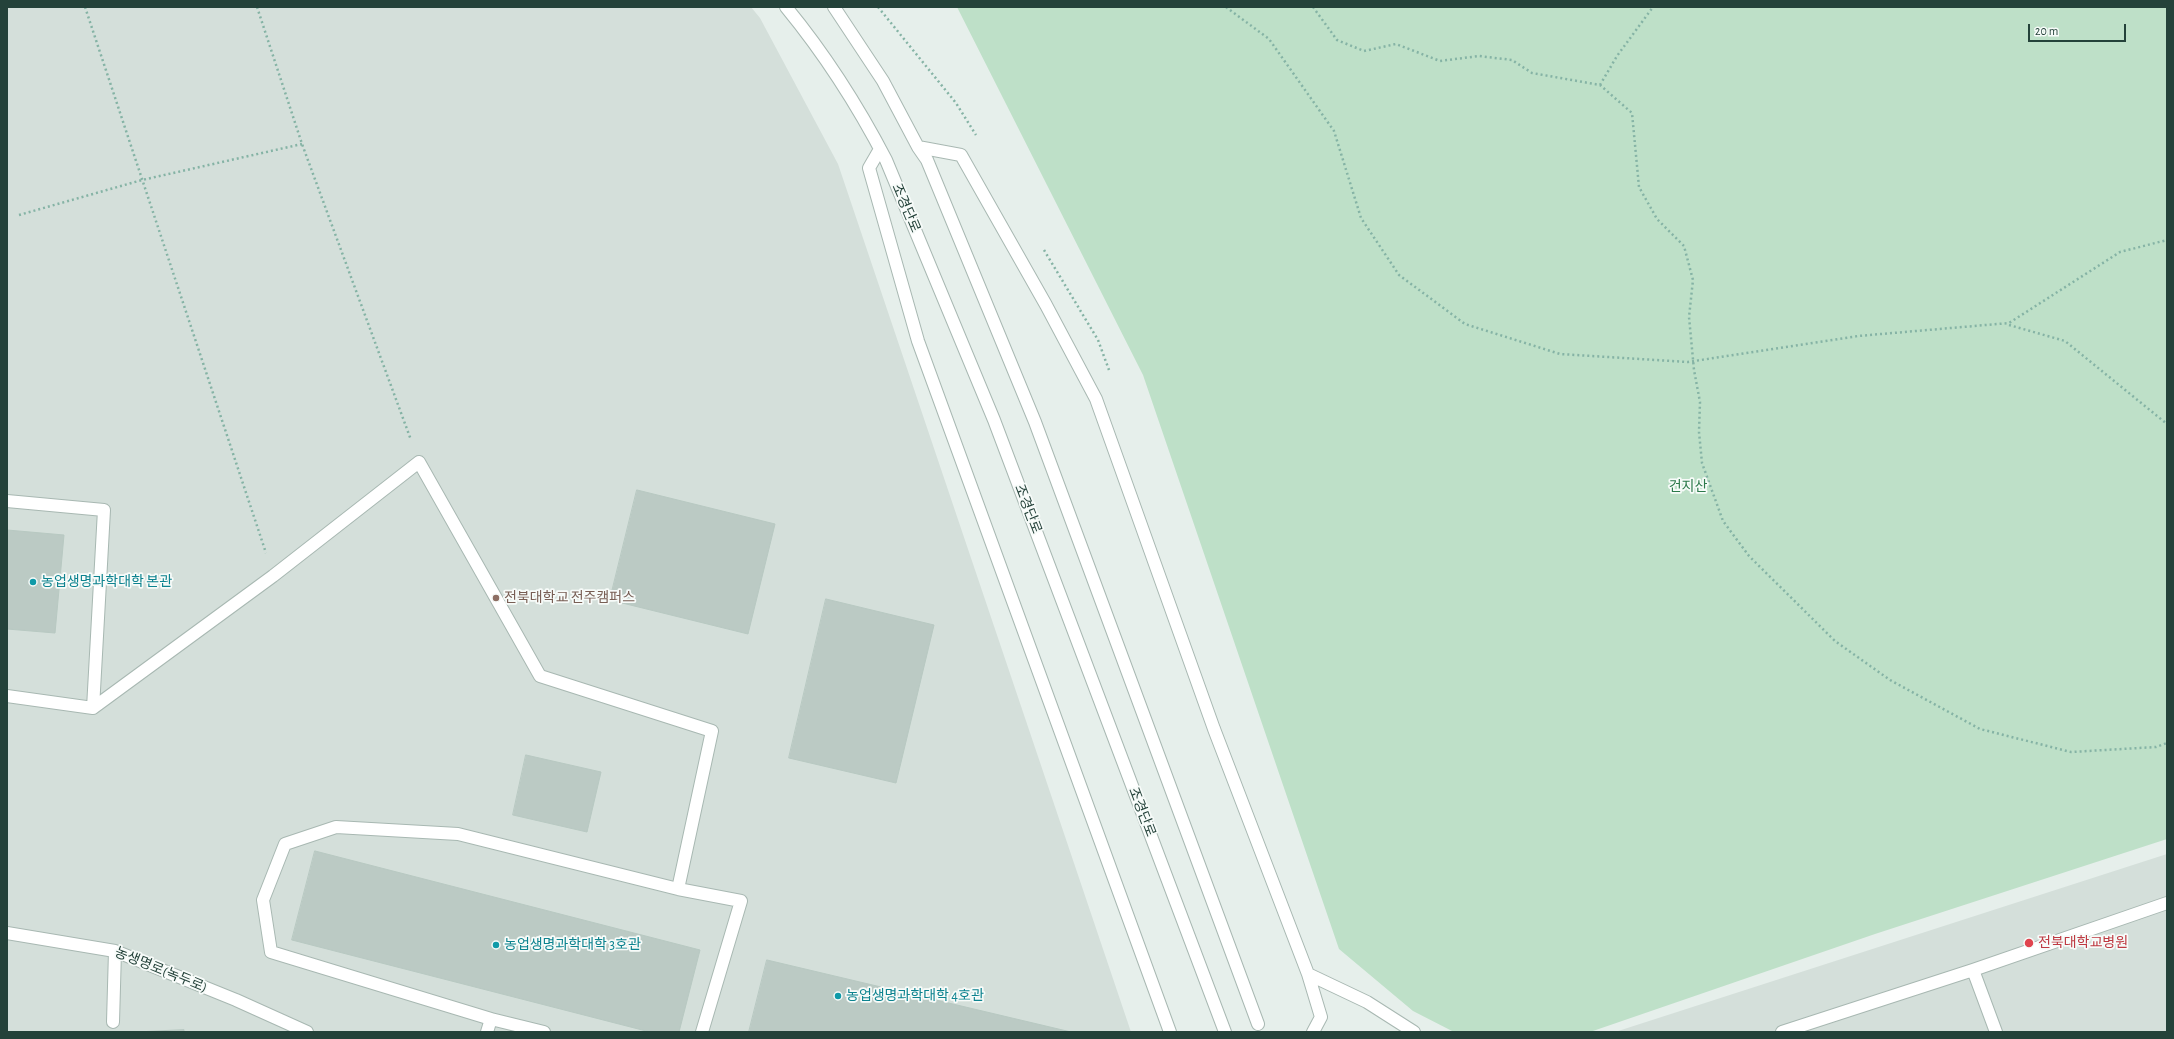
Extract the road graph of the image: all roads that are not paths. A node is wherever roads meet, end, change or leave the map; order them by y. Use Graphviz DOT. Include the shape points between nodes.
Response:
graph roads {
  1 [pos="786,7"];
  2 [pos="834,7"];
  3 [pos="918,147"];
  4 [pos="880,149"];
  5 [pos="7,501"];
  6 [pos="7,696"];
  7 [pos="93,708"];
  8 [pos="678,889"];
  9 [pos="2167,902"];
  10 [pos="7,932"];
  11 [pos="115,951"];
  12 [pos="1973,970"];
  13 [pos="1308,974"];
  14 [pos="491,1019"];
  15 [pos="113,1022"];
  16 [pos="1258,1024"];
  17 [pos="307,1032"];
  18 [pos="487,1032"];
  19 [pos="544,1032"];
  20 [pos="702,1032"];
  21 [pos="1170,1032"];
  22 [pos="1225,1032"];
  23 [pos="1313,1032"];
  24 [pos="1414,1032"];
  25 [pos="1782,1032"];
  26 [pos="1996,1032"];
  1 -- 4 [label="street, 조경단로" via="804,29"];
  2 -- 3 [label="street" via="883,82"];
  3 -- 13 [label="street" via="961,155 1096,399 1214,729"];
  3 -- 16 [label="street" via="928,160 1035,422"];
  4 -- 21 [label="street" via="869,168 918,341"];
  4 -- 22 [label="street, 조경단로" via="994,420"];
  5 -- 7 [label="street" via="104,510"];
  6 -- 7 [label="street"];
  7 -- 8 [label="street" via="273,576 419,462 540,676 712,731"];
  8 -- 14 [label="street" via="458,834 336,827 285,844 263,900 271,952"];
  8 -- 20 [label="street" via="741,901"];
  9 -- 12 [label="street"];
  10 -- 11 [label="street, 농생명로(녹두로)"];
  11 -- 15 [label="street"];
  11 -- 17 [label="street, 농생명로(녹두로)"];
  12 -- 25 [label="street"];
  12 -- 26 [label="street"];
  13 -- 23 [label="street" via="1321,1017"];
  13 -- 24 [label="street" via="1367,1002"];
  14 -- 18 [label="street"];
  14 -- 19 [label="street"];
}
